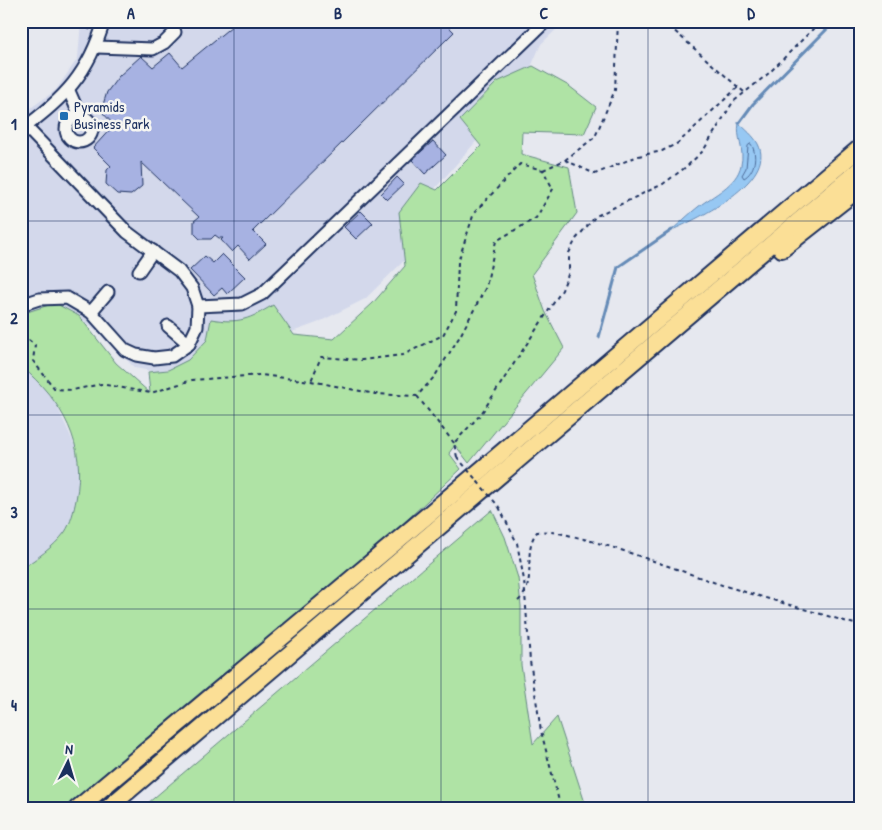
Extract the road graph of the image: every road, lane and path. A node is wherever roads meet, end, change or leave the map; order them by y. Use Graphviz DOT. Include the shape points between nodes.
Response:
graph roads {
  1 [pos="104,21"];
  2 [pos="546,21"];
  3 [pos="618,21"];
  4 [pos="663,21"];
  5 [pos="821,21"];
  6 [pos="175,32"];
  7 [pos="97,47"];
  8 [pos="738,87"];
  9 [pos="69,91"];
  10 [pos="745,93"];
  11 [pos="80,116"];
  12 [pos="24,128"];
  13 [pos="861,147"];
  14 [pos="565,160"];
  15 [pos="861,168"];
  16 [pos="543,170"];
  17 [pos="861,187"];
  18 [pos="153,251"];
  19 [pos="139,271"];
  20 [pos="108,292"];
  21 [pos="23,303"];
  22 [pos="198,306"];
  23 [pos="91,312"];
  24 [pos="168,326"];
  25 [pos="21,339"];
  26 [pos="189,344"];
  27 [pos="311,381"];
  28 [pos="417,396"];
  29 [pos="454,443"];
  30 [pos="490,483"];
  31 [pos="525,595"];
  32 [pos="518,601"];
  33 [pos="861,626"];
  34 [pos="77,809"];
  35 [pos="107,809"];
  36 [pos="560,809"];
  1 -- 7 [label="lane"];
  2 -- 22 [label="lane" via="262,294 242,304"];
  3 -- 14 [label="path" via="615,90 596,138"];
  4 -- 8 [label="path"];
  5 -- 10 [label="path"];
  6 -- 7 [label="lane" via="153,49"];
  7 -- 9 [label="lane"];
  8 -- 10 [label="path"];
  8 -- 14 [label="path" via="678,143 662,151 638,156 595,174"];
  9 -- 11 [label="lane"];
  9 -- 12 [label="lane"];
  10 -- 29 [label="path" via="733,102 703,151 686,167 663,184 596,216 576,239 569,253 569,272 562,290 481,414"];
  12 -- 18 [label="lane" via="127,232"];
  13 -- 34 [label="highway"];
  14 -- 16 [label="path"];
  15 -- 30 [label="highway"];
  16 -- 27 [label="path" via="520,164 474,213 458,262 456,311 443,335 403,355 362,360 321,357"];
  16 -- 28 [label="path" via="552,189 536,218 496,241 482,295 435,376"];
  17 -- 30 [label="highway"];
  18 -- 19 [label="lane"];
  18 -- 22 [label="lane" via="179,271 192,288"];
  20 -- 23 [label="lane"];
  21 -- 23 [label="lane" via="67,298"];
  22 -- 26 [label="lane" via="197,327"];
  23 -- 26 [label="lane" via="125,350 136,355 172,356"];
  24 -- 26 [label="lane"];
  25 -- 27 [label="path" via="26,338 35,345 33,361 55,389 74,390 101,384 151,393 192,380 222,376"];
  27 -- 28 [label="path" via="376,394"];
  28 -- 29 [label="path"];
  29 -- 31 [label="path, bridge" via="457,457 499,507 517,542"];
  30 -- 35 [label="highway"];
  31 -- 32 [label="path"];
  31 -- 33 [label="path" via="530,580 532,541 537,532 544,531 585,540"];
  31 -- 36 [label="path" via="540,731"];
}
